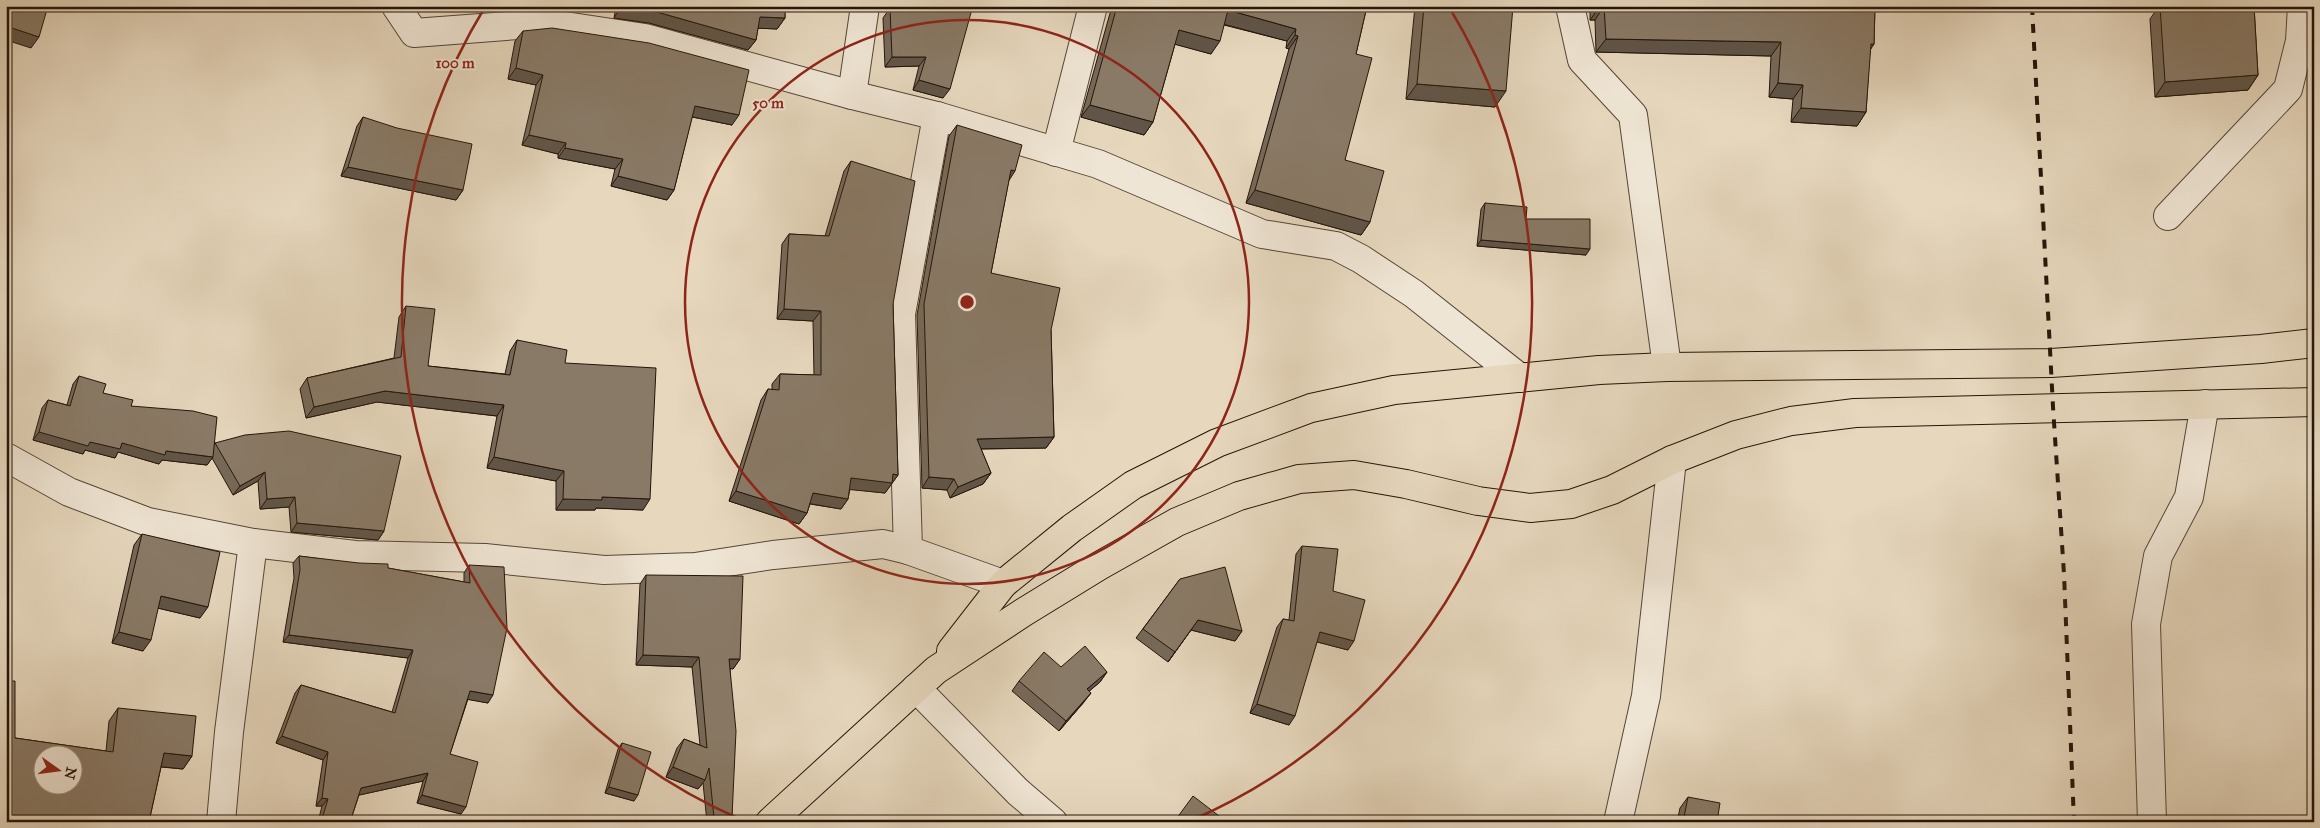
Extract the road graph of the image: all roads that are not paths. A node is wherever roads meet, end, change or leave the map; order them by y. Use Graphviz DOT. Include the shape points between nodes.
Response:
graph roads {
  1 [pos="396,6"];
  2 [pos="865,6"];
  3 [pos="1093,6"];
  4 [pos="1570,6"];
  5 [pos="2302,6"];
  6 [pos="852,95"];
  7 [pos="937,116"];
  8 [pos="1056,152"];
  9 [pos="2168,216"];
  10 [pos="2314,343"];
  11 [pos="1667,367"];
  12 [pos="1520,378"];
  13 [pos="2314,402"];
  14 [pos="2204,404"];
  15 [pos="6,457"];
  16 [pos="1672,460"];
  17 [pos="253,542"];
  18 [pos="908,550"];
  19 [pos="1003,584"];
  20 [pos="936,670"];
  21 [pos="916,688"];
  22 [pos="221,822"];
  23 [pos="770,822"];
  24 [pos="1053,822"];
  25 [pos="1618,822"];
  26 [pos="2152,822"];
  1 -- 6 [label="street" via="414,33 545,23 645,38"];
  2 -- 6 [label="street"];
  3 -- 8 [label="street"];
  4 -- 11 [label="street" via="1582,60 1633,115"];
  5 -- 9 [label="street" via="2300,41 2288,90"];
  6 -- 7 [label="street"];
  7 -- 8 [label="street"];
  7 -- 18 [label="street" via="901,314"];
  8 -- 12 [label="street" via="1098,164 1262,234 1336,246 1414,294"];
  10 -- 11 [label="highway" via="2051,363"];
  11 -- 12 [label="highway"];
  12 -- 19 [label="highway" via="1394,390 1311,408 1217,443 1134,485 1072,528"];
  13 -- 14 [label="highway"];
  14 -- 16 [label="highway" via="1855,413 1791,422 1745,433"];
  14 -- 26 [label="street" via="2189,497 2158,556 2146,624"];
  15 -- 17 [label="street" via="69,492 148,522"];
  16 -- 20 [label="highway" via="1612,490 1571,504 1530,508 1478,501 1354,475 1299,479 1239,496 1177,522 1099,566"];
  16 -- 25 [label="street" via="1646,696"];
  17 -- 18 [label="street" via="355,554 485,558 604,570 695,566 882,544"];
  17 -- 22 [label="street"];
  18 -- 19 [label="street"];
  19 -- 20 [label="highway"];
  20 -- 21 [label="highway"];
  21 -- 23 [label="highway"];
  21 -- 24 [label="street" via="1018,792"];
}
